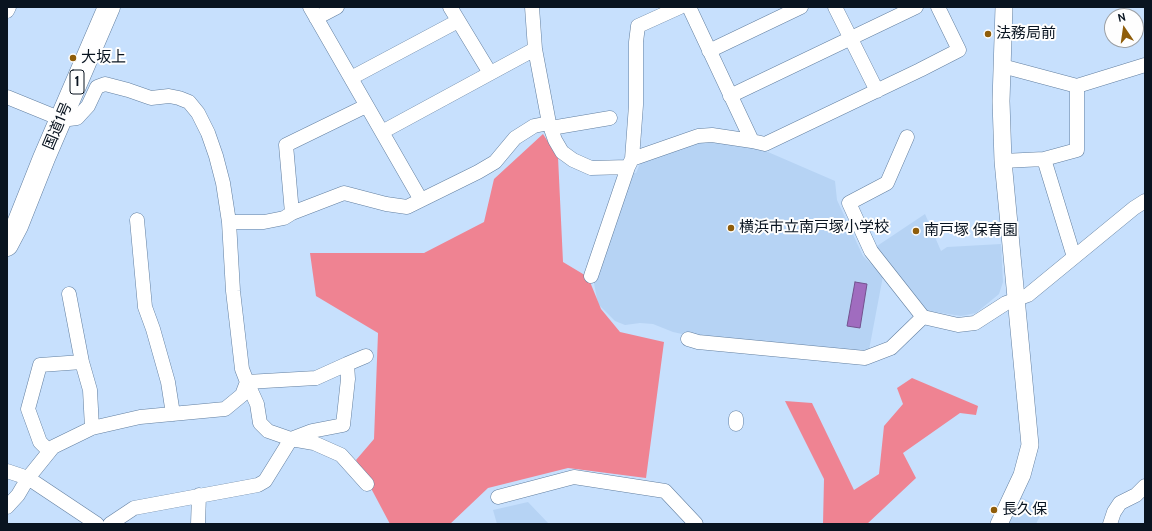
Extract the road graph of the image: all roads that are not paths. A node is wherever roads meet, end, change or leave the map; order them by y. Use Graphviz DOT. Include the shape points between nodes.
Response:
graph roads {
  1 [pos="9,7"];
  2 [pos="109,7"];
  3 [pos="337,7"];
  4 [pos="450,7"];
  5 [pos="532,7"];
  6 [pos="680,7"];
  7 [pos="689,7"];
  8 [pos="801,7"];
  9 [pos="835,7"];
  10 [pos="916,7"];
  11 [pos="938,7"];
  12 [pos="1004,7"];
  13 [pos="7,11"];
  14 [pos="313,13"];
  15 [pos="458,21"];
  16 [pos="851,38"];
  17 [pos="535,49"];
  18 [pos="709,51"];
  19 [pos="1145,64"];
  20 [pos="1002,66"];
  21 [pos="490,74"];
  22 [pos="351,78"];
  23 [pos="1077,86"];
  24 [pos="877,91"];
  25 [pos="730,96"];
  26 [pos="7,97"];
  27 [pos="366,106"];
  28 [pos="61,118"];
  29 [pos="610,118"];
  30 [pos="550,125"];
  31 [pos="382,132"];
  32 [pos="907,137"];
  33 [pos="752,141"];
  34 [pos="44,158"];
  35 [pos="1044,159"];
  36 [pos="1003,161"];
  37 [pos="630,163"];
  38 [pos="421,200"];
  39 [pos="1145,201"];
  40 [pos="292,213"];
  41 [pos="137,220"];
  42 [pos="7,221"];
  43 [pos="229,222"];
  44 [pos="7,245"];
  45 [pos="1074,257"];
  46 [pos="591,276"];
  47 [pos="69,294"];
  48 [pos="1017,300"];
  49 [pos="923,317"];
  50 [pos="688,339"];
  51 [pos="366,356"];
  52 [pos="82,362"];
  53 [pos="348,364"];
  54 [pos="247,382"];
  55 [pos="173,414"];
  56 [pos="92,428"];
  57 [pos="291,439"];
  58 [pos="49,451"];
  59 [pos="7,471"];
  60 [pos="28,478"];
  61 [pos="367,484"];
  62 [pos="1145,486"];
  63 [pos="199,495"];
  64 [pos="498,497"];
  65 [pos="7,507"];
  66 [pos="97,524"];
  67 [pos="110,524"];
  68 [pos="198,524"];
  69 [pos="696,524"];
  70 [pos="999,524"];
  71 [pos="1110,524"];
  1 -- 13 [label="street"];
  2 -- 28 [label="highway, 国道1号 / 1"];
  3 -- 14 [label="street"];
  4 -- 15 [label="street"];
  5 -- 17 [label="street"];
  6 -- 37 [label="street" via="638,26 636,105"];
  7 -- 18 [label="street"];
  8 -- 18 [label="street"];
  9 -- 16 [label="street"];
  10 -- 16 [label="street"];
  11 -- 24 [label="street" via="959,50"];
  12 -- 20 [label="street"];
  14 -- 22 [label="street"];
  15 -- 21 [label="street"];
  15 -- 22 [label="street"];
  16 -- 24 [label="street"];
  16 -- 25 [label="street"];
  17 -- 21 [label="street"];
  17 -- 30 [label="street"];
  18 -- 25 [label="street"];
  19 -- 23 [label="street"];
  20 -- 23 [label="street"];
  20 -- 36 [label="street"];
  21 -- 31 [label="street"];
  22 -- 27 [label="street"];
  23 -- 35 [label="street" via="1078,150"];
  24 -- 33 [label="street" via="765,144"];
  25 -- 33 [label="street"];
  26 -- 28 [label="street"];
  27 -- 31 [label="street"];
  27 -- 40 [label="street" via="286,145"];
  28 -- 34 [label="highway, 国道1号 / 1"];
  28 -- 43 [label="street" via="77,118 88,106 97,87 105,84 152,98 169,96 189,102 208,133 216,156"];
  29 -- 30 [label="street"];
  30 -- 37 [label="street" via="562,152 573,160 591,168"];
  30 -- 38 [label="street" via="534,126 515,138 495,162"];
  31 -- 38 [label="street"];
  32 -- 49 [label="street" via="887,183 849,203 871,251"];
  33 -- 37 [label="street" via="712,135 698,136"];
  34 -- 42 [label="highway, 国道1号 / 1"];
  34 -- 44 [label="highway, 国道1号 / 1"];
  35 -- 36 [label="street"];
  35 -- 45 [label="street"];
  36 -- 48 [label="street"];
  37 -- 46 [label="street"];
  38 -- 40 [label="street" via="407,207 344,193"];
  39 -- 45 [label="street"];
  40 -- 43 [label="street" via="284,218 264,222"];
  41 -- 55 [label="street" via="145,307 154,329 168,382"];
  43 -- 54 [label="street" via="234,299 242,369"];
  45 -- 48 [label="street" via="1028,296"];
  47 -- 52 [label="street"];
  48 -- 49 [label="street" via="1006,303 975,323 958,324"];
  48 -- 70 [label="street" via="1030,445 1022,475"];
  49 -- 50 [label="street" via="891,348 865,358"];
  51 -- 53 [label="street"];
  52 -- 56 [label="street" via="90,390"];
  52 -- 58 [label="street" via="40,365 28,409 40,442"];
  53 -- 54 [label="street" via="316,378"];
  53 -- 57 [label="street" via="343,425 312,431"];
  54 -- 55 [label="street" via="242,395 225,409"];
  54 -- 57 [label="street" via="257,404 260,423 268,431"];
  55 -- 56 [label="street"];
  56 -- 58 [label="street"];
  57 -- 61 [label="street" via="314,443 341,455"];
  57 -- 63 [label="street" via="265,481 258,485"];
  58 -- 60 [label="street"];
  59 -- 60 [label="street"];
  60 -- 65 [label="street"];
  60 -- 66 [label="street"];
  62 -- 71 [label="street" via="1136,495 1120,502"];
  63 -- 67 [label="street" via="134,508"];
  63 -- 68 [label="street"];
  64 -- 69 [label="street" via="574,477 664,491"];
}
